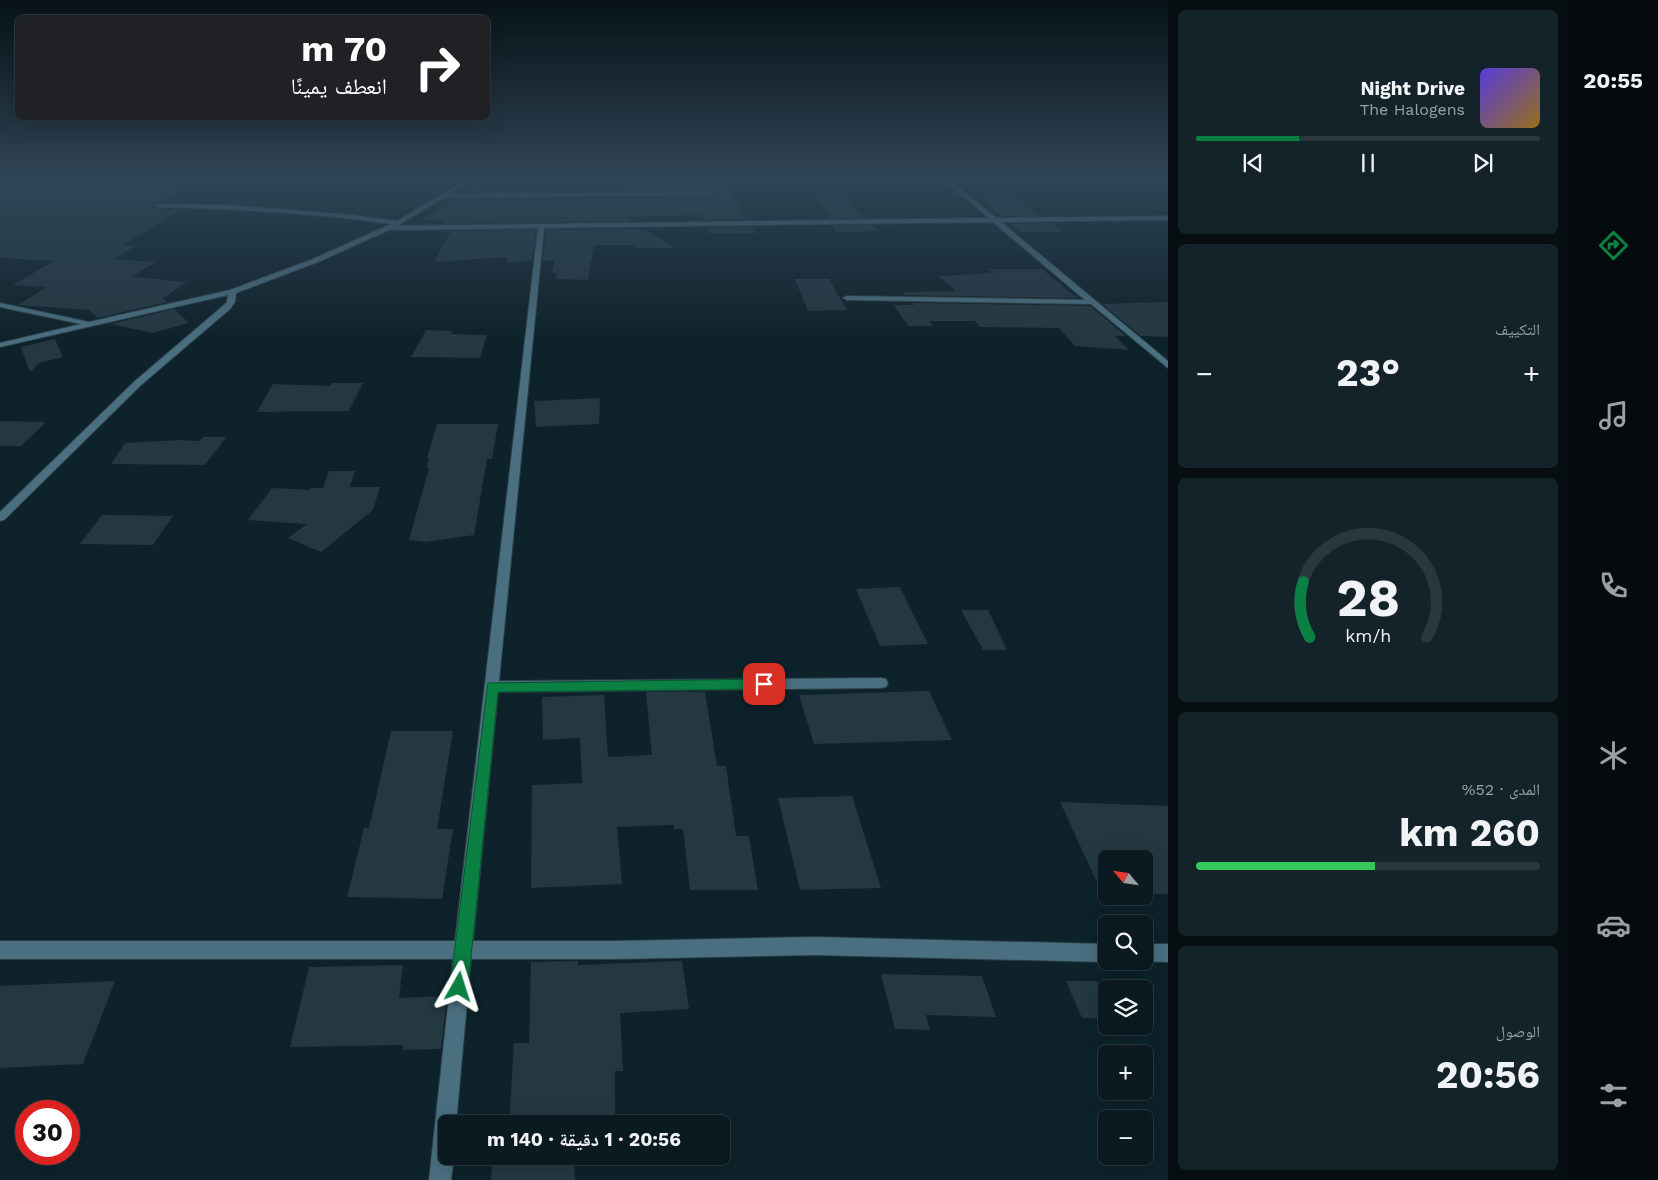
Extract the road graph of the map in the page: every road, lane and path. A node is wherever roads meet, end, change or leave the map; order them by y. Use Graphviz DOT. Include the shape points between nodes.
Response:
graph roads {
  1 [pos="380,231"];
  2 [pos="541,231"];
  3 [pos="1009,231"];
  4 [pos="232,292"];
  5 [pos="847,298"];
  6 [pos="1094,302"];
  7 [pos="0,305"];
  8 [pos="91,324"];
  9 [pos="0,345"];
  10 [pos="1168,365"];
  11 [pos="0,518"];
  12 [pos="881,683"];
  13 [pos="492,687"];
  14 [pos="463,949"];
  15 [pos="0,950"];
  16 [pos="1098,953"];
  17 [pos="1153,953"];
  18 [pos="1168,953"];
  19 [pos="440,1180"];
  1 -- 4 [label="street" via="313,262"];
  2 -- 13 [label="street"];
  3 -- 6 [label="street"];
  4 -- 8 [label="street"];
  4 -- 11 [label="street" via="231,302 218,317 138,383"];
  5 -- 6 [label="street"];
  6 -- 10 [label="street"];
  7 -- 8 [label="street"];
  8 -- 9 [label="street"];
  12 -- 13 [label="street"];
  13 -- 14 [label="street"];
  14 -- 15 [label="street"];
  14 -- 16 [label="street" via="815,946"];
  14 -- 19 [label="street"];
  17 -- 18 [label="street"];
}
